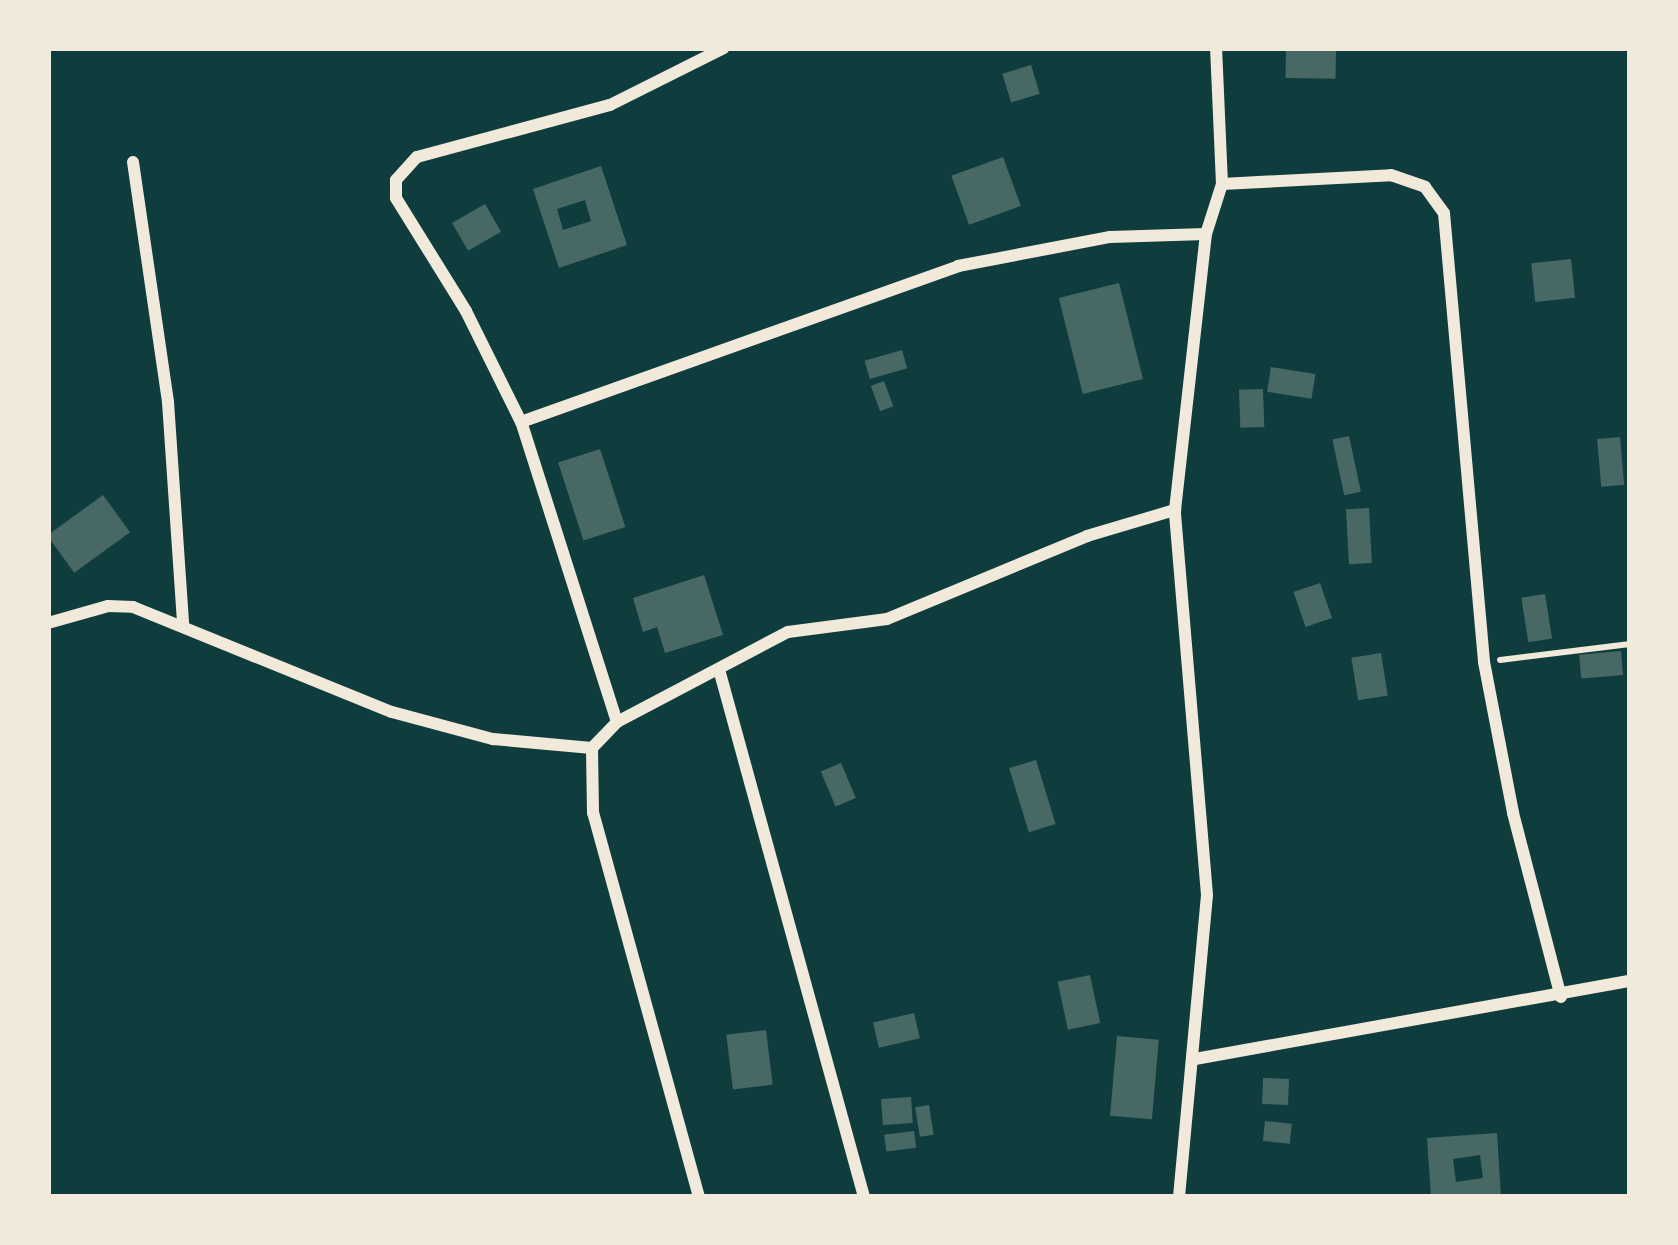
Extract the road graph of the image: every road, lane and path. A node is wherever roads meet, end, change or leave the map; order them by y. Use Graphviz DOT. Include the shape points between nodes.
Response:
graph roads {
  1 [pos="724,48"];
  2 [pos="1216,48"];
  3 [pos="133,162"];
  4 [pos="1222,184"];
  5 [pos="1206,234"];
  6 [pos="521,422"];
  7 [pos="1175,510"];
  8 [pos="48,623"];
  9 [pos="183,624"];
  10 [pos="1630,644"];
  11 [pos="1484,662"];
  12 [pos="720,673"];
  13 [pos="617,722"];
  14 [pos="592,748"];
  15 [pos="1630,981"];
  16 [pos="1561,997"];
  17 [pos="1195,1059"];
  18 [pos="699,1197"];
  19 [pos="864,1197"];
  20 [pos="1179,1197"];
  1 -- 6 [label="street" via="610,105 417,157 401,169 396,198 475,326"];
  2 -- 4 [label="street"];
  3 -- 9 [label="street" via="168,402"];
  4 -- 5 [label="street"];
  4 -- 11 [label="street" via="1391,175 1433,194 1449,235"];
  5 -- 6 [label="street" via="1110,237 958,266"];
  5 -- 7 [label="street"];
  6 -- 13 [label="street"];
  7 -- 12 [label="street" via="1048,551 887,620 788,632"];
  7 -- 17 [label="street" via="1207,895"];
  8 -- 9 [label="street" via="108,606"];
  9 -- 14 [label="street" via="392,712 493,739"];
  10 -- 11 [label="path"];
  11 -- 16 [label="street"];
  12 -- 13 [label="street"];
  12 -- 19 [label="street"];
  13 -- 14 [label="street"];
  14 -- 18 [label="street" via="593,813"];
  15 -- 16 [label="street"];
  16 -- 17 [label="street"];
  17 -- 20 [label="street"];
}
